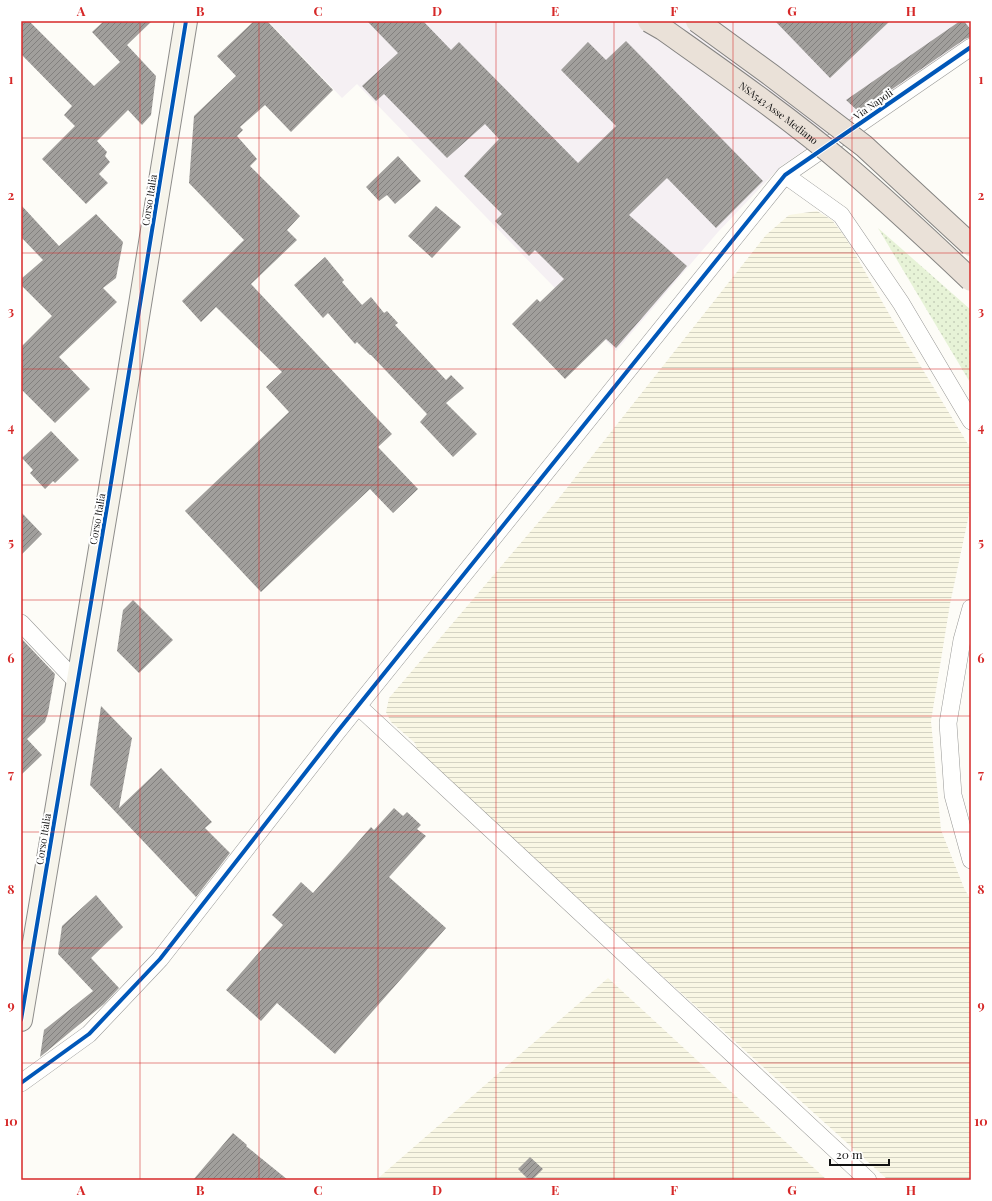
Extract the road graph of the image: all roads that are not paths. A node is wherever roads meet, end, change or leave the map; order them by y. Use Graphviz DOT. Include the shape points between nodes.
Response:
graph roads {
  1 [pos="186,21"];
  2 [pos="649,21"];
  3 [pos="697,21"];
  4 [pos="971,47"];
  5 [pos="785,175"];
  6 [pos="971,245"];
  7 [pos="971,280"];
  8 [pos="971,420"];
  9 [pos="971,608"];
  10 [pos="21,623"];
  11 [pos="77,682"];
  12 [pos="358,706"];
  13 [pos="971,860"];
  14 [pos="21,1020"];
  15 [pos="21,1083"];
  16 [pos="868,1180"];
  1 -- 11 [label="street, Corso Italia"];
  2 -- 7 [label="highway, NSA543 Asse Mediano, bridge" via="755,94 844,165 919,230"];
  3 -- 6 [label="highway, bridge" via="864,146"];
  4 -- 5 [label="street, Via Napoli"];
  5 -- 8 [label="street" via="841,215 901,302"];
  5 -- 12 [label="street, Via Napoli"];
  9 -- 13 [label="street" via="962,640 948,723 954,795"];
  10 -- 11 [label="street"];
  11 -- 14 [label="street, Corso Italia"];
  12 -- 15 [label="street, Via Napoli" via="160,960 89,1034"];
  12 -- 16 [label="street"];
}
